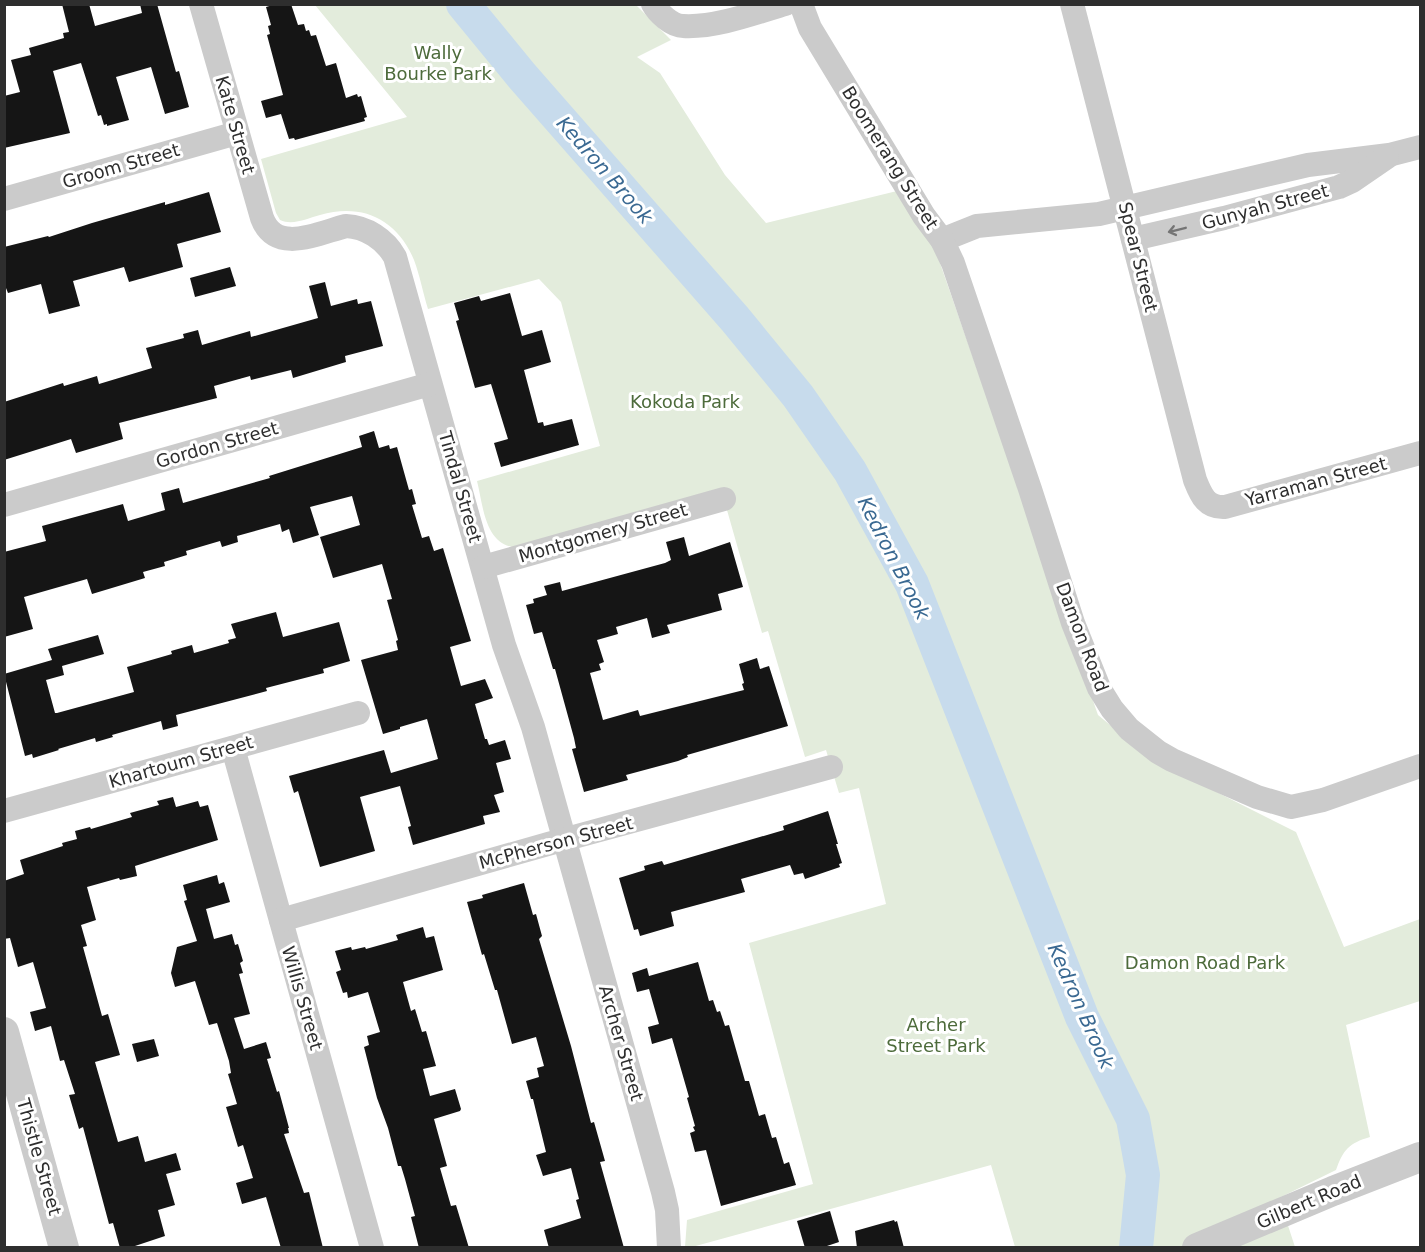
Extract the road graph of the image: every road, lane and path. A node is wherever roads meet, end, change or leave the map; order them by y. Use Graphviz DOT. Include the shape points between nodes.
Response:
graph roads {
  1 [pos="201,4"];
  2 [pos="785,4"];
  3 [pos="801,4"];
  4 [pos="1072,4"];
  5 [pos="656,8"];
  6 [pos="237,133"];
  7 [pos="1420,147"];
  8 [pos="1389,155"];
  9 [pos="4,199"];
  10 [pos="1125,208"];
  11 [pos="279,238"];
  12 [pos="1133,239"];
  13 [pos="942,240"];
  14 [pos="430,384"];
  15 [pos="1420,453"];
  16 [pos="724,499"];
  17 [pos="4,505"];
  18 [pos="1212,506"];
  19 [pos="483,567"];
  20 [pos="358,713"];
  21 [pos="233,748"];
  22 [pos="1420,766"];
  23 [pos="831,767"];
  24 [pos="4,811"];
  25 [pos="564,840"];
  26 [pos="281,920"];
  27 [pos="4,1032"];
  28 [pos="15,1113"];
  29 [pos="1420,1157"];
  30 [pos="64,1248"];
  31 [pos="372,1248"];
  32 [pos="669,1248"];
  33 [pos="1197,1248"];
  1 -- 6 [label="street, Kate Street"];
  2 -- 5 [label="street" via="712,24 680,27"];
  3 -- 13 [label="street, Boomerang Street" via="810,28"];
  4 -- 10 [label="street, Spear Street"];
  6 -- 9 [label="street, Groom Street"];
  6 -- 11 [label="street, Kate Street" via="264,225"];
  7 -- 8 [label="street, Gunyah Street"];
  8 -- 10 [label="street, Gunyah Street" via="1308,165"];
  8 -- 12 [label="street, Gunyah Street, one-way" via="1339,187"];
  10 -- 12 [label="street, Spear Street"];
  10 -- 13 [label="street, Boomerang Street" via="977,226"];
  11 -- 14 [label="street, Tindal Street" via="293,239 346,226 362,229 383,241 398,265"];
  12 -- 18 [label="street, Spear Street" via="1195,480 1202,497"];
  13 -- 22 [label="street, Damon Road" via="1073,623 1099,688 1129,729 1172,760 1257,797 1291,807 1323,800"];
  14 -- 17 [label="street, Gordon Street"];
  14 -- 19 [label="street, Tindal Street"];
  15 -- 18 [label="street, Yarraman Street" via="1236,504"];
  16 -- 19 [label="street, Montgomery Street"];
  19 -- 25 [label="street, Tindal Street"];
  20 -- 21 [label="street, Khartoum Street"];
  21 -- 24 [label="street, Khartoum Street"];
  21 -- 26 [label="street, Willis Street"];
  23 -- 25 [label="street, McPherson Street"];
  25 -- 26 [label="street, McPherson Street"];
  25 -- 32 [label="street, Archer Street" via="663,1192"];
  26 -- 31 [label="street, Willis Street"];
  27 -- 28 [label="street, Thistle Street"];
  28 -- 30 [label="street, Thistle Street"];
  29 -- 33 [label="street, Gilbert Road"];
}
